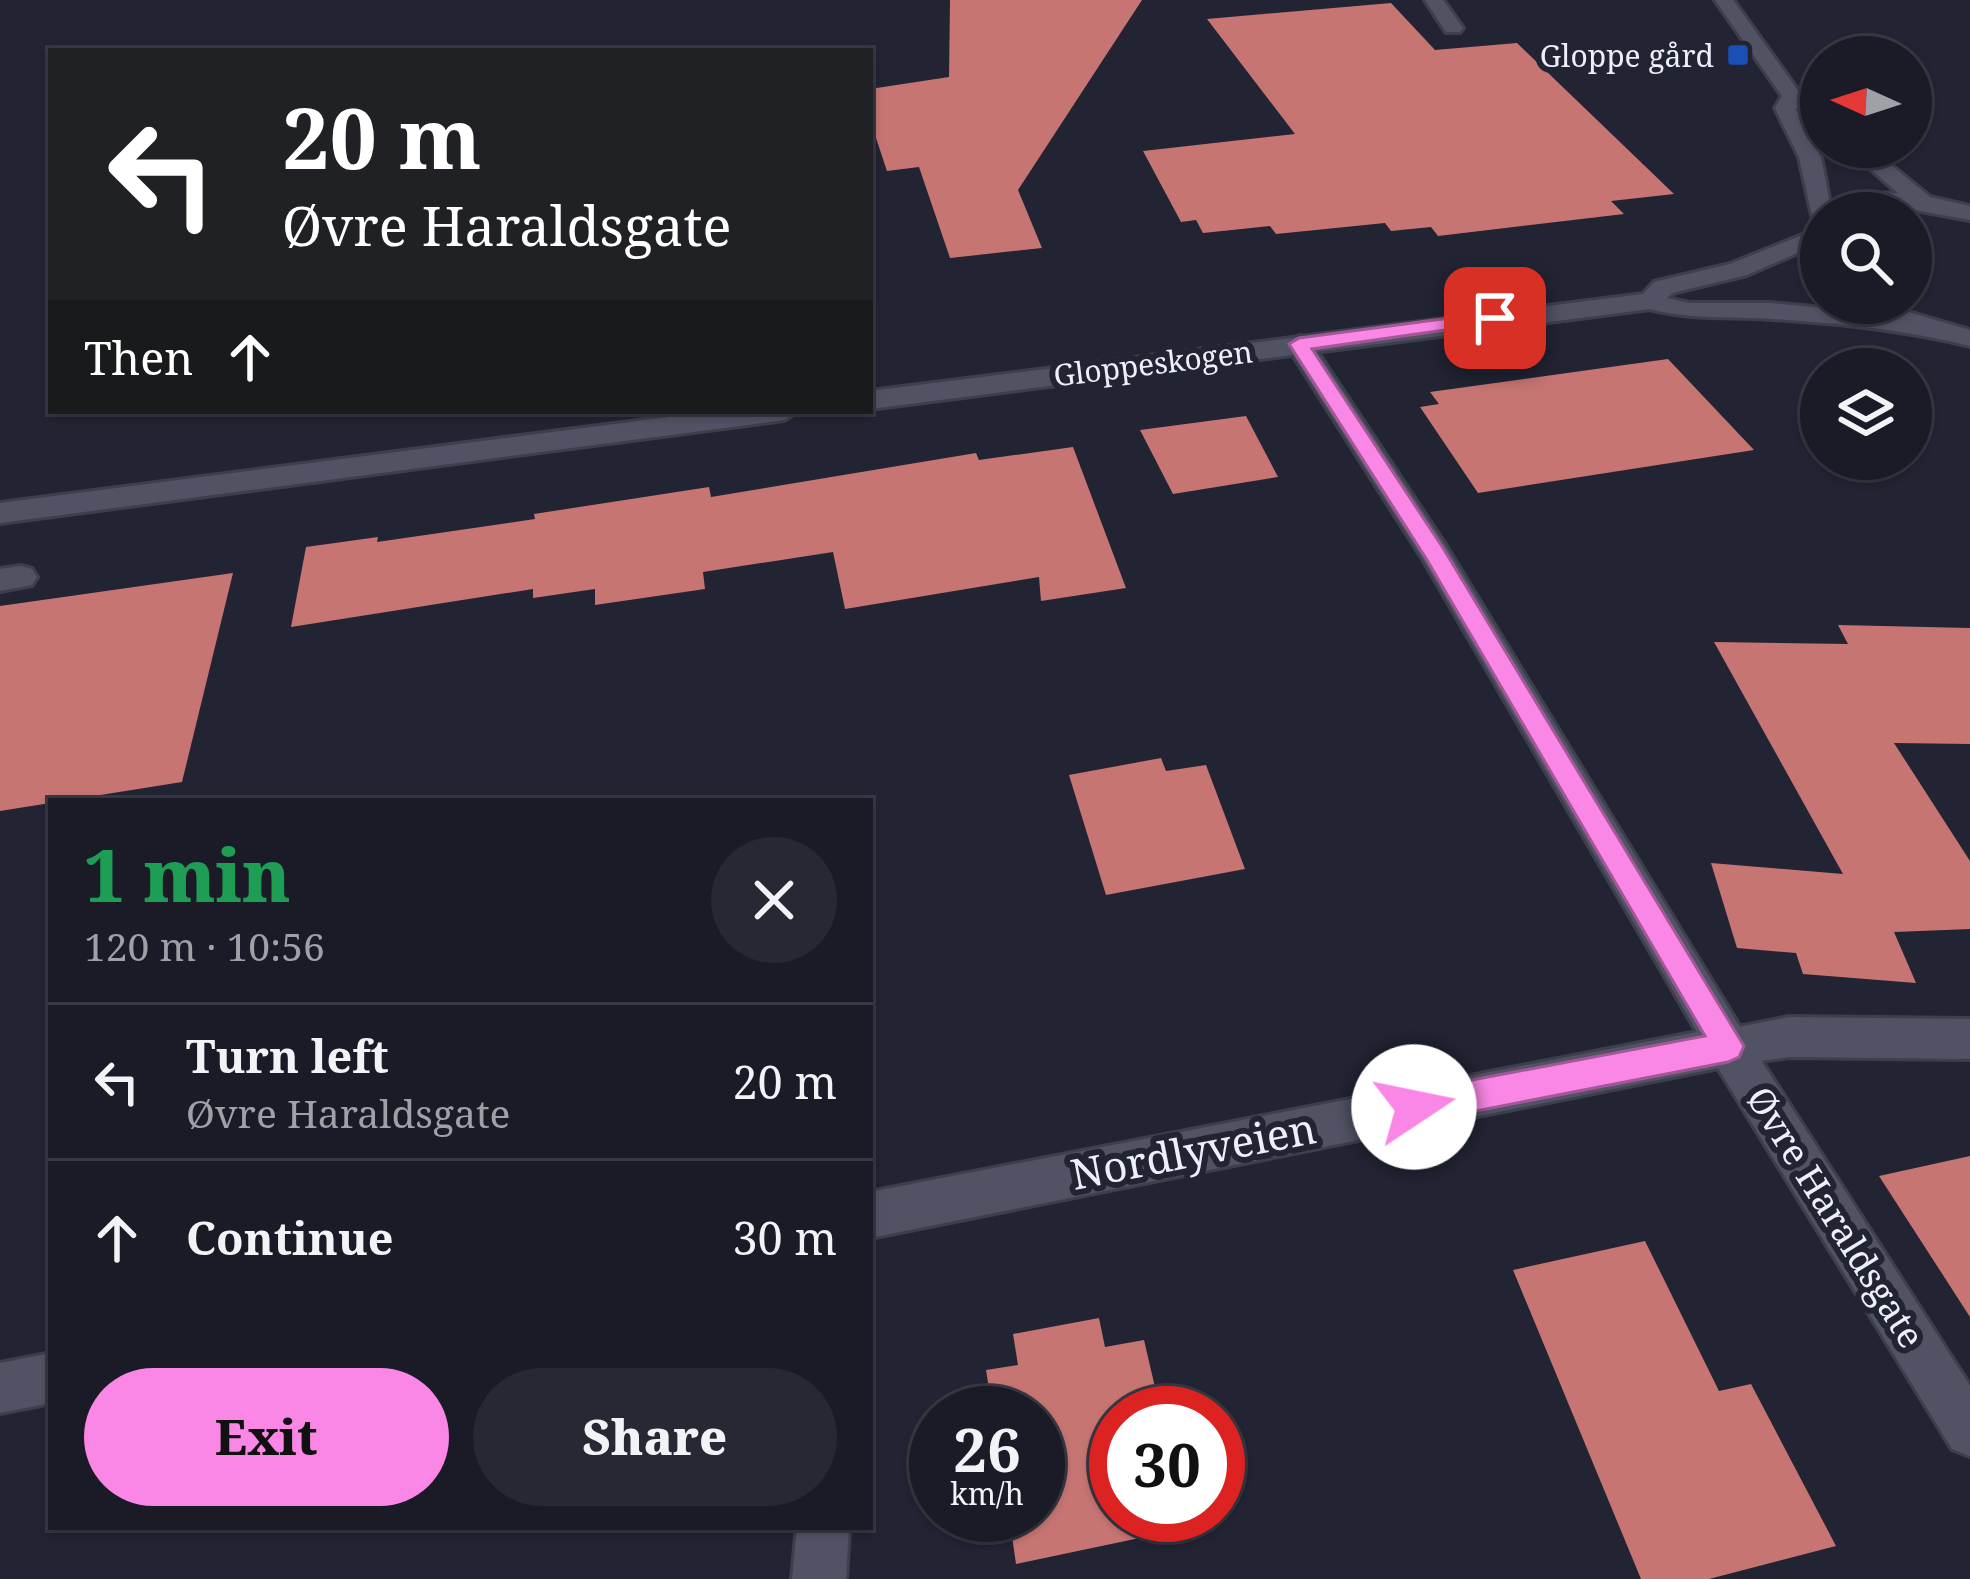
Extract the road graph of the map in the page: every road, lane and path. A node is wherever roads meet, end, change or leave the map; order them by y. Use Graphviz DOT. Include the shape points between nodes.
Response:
graph roads {
  1 [pos="1434,0"];
  2 [pos="1724,0"];
  3 [pos="1453,28"];
  4 [pos="1792,96"];
  5 [pos="1800,101"];
  6 [pos="1881,168"];
  7 [pos="1815,192"];
  8 [pos="1910,192"];
  9 [pos="1932,205"];
  10 [pos="1970,213"];
  11 [pos="1800,233"];
  12 [pos="1652,301"];
  13 [pos="1800,314"];
  14 [pos="1911,324"];
  15 [pos="1970,338"];
  16 [pos="1299,344"];
  17 [pos="873,400"];
  18 [pos="742,414"];
  19 [pos="699,417"];
  20 [pos="0,513"];
  21 [pos="1970,1039"];
  22 [pos="1728,1046"];
  23 [pos="873,1214"];
  24 [pos="48,1379"];
  25 [pos="0,1388"];
  26 [pos="1970,1431"];
  27 [pos="823,1530"];
  28 [pos="820,1579"];
  1 -- 3 [label="main road"];
  2 -- 4 [label="main road"];
  4 -- 5 [label="main road"];
  4 -- 7 [label="main road" via="1785,108 1810,157"];
  6 -- 8 [label="main road"];
  9 -- 10 [label="main road, Gloppeskogen"];
  11 -- 12 [label="main road, Gloppeskogen" via="1738,270 1664,287"];
  12 -- 13 [label="main road, Gloppeskogen" via="1688,311"];
  12 -- 16 [label="main road, Gloppeskogen"];
  14 -- 15 [label="main road"];
  16 -- 17 [label="main road, Gloppeskogen"];
  16 -- 22 [label="main road, Øvre Haraldsgate"];
  18 -- 19 [label="main road"];
  19 -- 20 [label="main road"];
  21 -- 22 [label="main road, Nordlyveien" via="1789,1037"];
  22 -- 23 [label="main road, Nordlyveien"];
  22 -- 26 [label="main road, Øvre Haraldsgate"];
  24 -- 25 [label="main road"];
  27 -- 28 [label="main road"];
}
